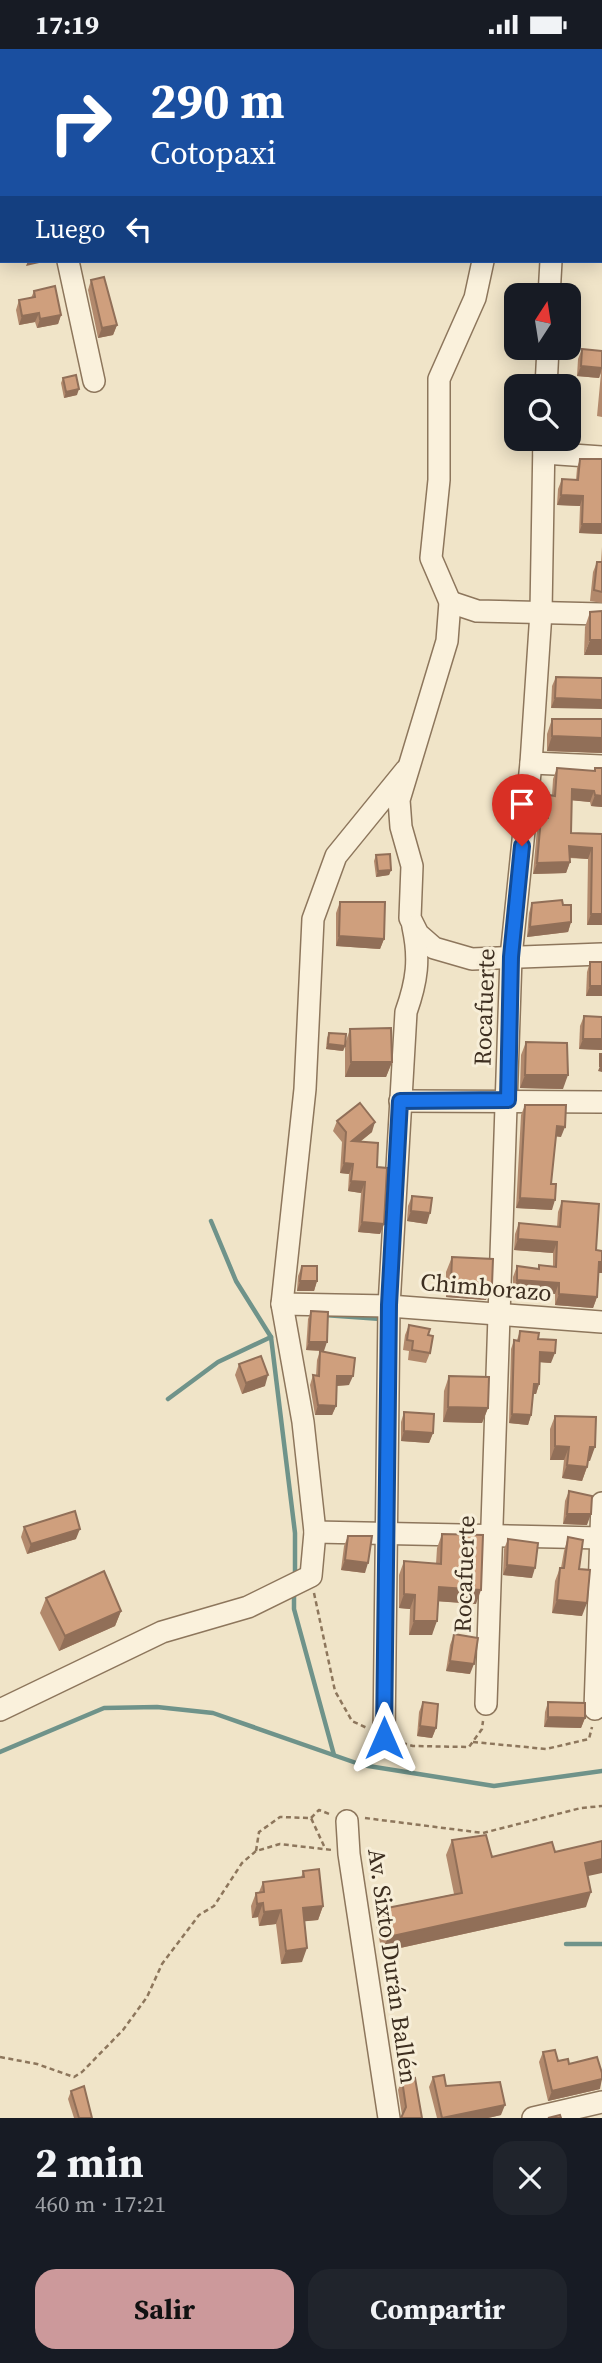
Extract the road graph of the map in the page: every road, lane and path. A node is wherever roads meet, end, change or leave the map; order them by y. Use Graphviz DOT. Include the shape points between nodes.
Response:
graph roads {
  1 [pos="68,263"];
  2 [pos="483,263"];
  3 [pos="551,263"];
  4 [pos="550,283"];
  5 [pos="94,381"];
  6 [pos="544,451"];
  7 [pos="570,451"];
  8 [pos="602,457"];
  9 [pos="450,602"];
  10 [pos="541,612"];
  11 [pos="602,614"];
  12 [pos="531,763"];
  13 [pos="602,766"];
  14 [pos="406,770"];
  15 [pos="411,918"];
  16 [pos="602,954"];
  17 [pos="511,957"];
  18 [pos="508,1100"];
  19 [pos="400,1101"];
  20 [pos="602,1102"];
  21 [pos="282,1304"];
  22 [pos="389,1305"];
  23 [pos="499,1316"];
  24 [pos="602,1322"];
  25 [pos="602,1503"];
  26 [pos="315,1532"];
  27 [pos="386,1534"];
  28 [pos="492,1536"];
  29 [pos="601,1538"];
  30 [pos="486,1704"];
  31 [pos="595,1709"];
  32 [pos="0,1710"];
  33 [pos="384,1738"];
  34 [pos="473,1742"];
  35 [pos="602,1806"];
  36 [pos="310,1818"];
  37 [pos="347,1821"];
  38 [pos="324,1847"];
  39 [pos="256,1851"];
  40 [pos="349,1854"];
  41 [pos="0,2057"];
  42 [pos="602,2102"];
  43 [pos="389,2118"];
  44 [pos="533,2118"];
  1 -- 5 [label="street"];
  2 -- 9 [label="street" via="475,298 439,379 439,480 431,558"];
  3 -- 4 [label="street"];
  6 -- 10 [label="street, Rocafuerte"];
  7 -- 8 [label="street"];
  9 -- 10 [label="street" via="477,611"];
  9 -- 14 [label="street" via="447,641"];
  10 -- 11 [label="street"];
  10 -- 12 [label="street, Rocafuerte"];
  12 -- 13 [label="street"];
  12 -- 17 [label="street, Rocafuerte"];
  14 -- 15 [label="street" via="399,814 412,866"];
  14 -- 21 [label="street" via="336,856 313,919 305,1089"];
  15 -- 17 [label="street" via="422,939 442,953 472,959"];
  15 -- 19 [label="street" via="418,953 417,980 406,1012"];
  16 -- 17 [label="street"];
  17 -- 18 [label="street, Rocafuerte"];
  18 -- 19 [label="street"];
  18 -- 20 [label="street"];
  18 -- 23 [label="street, Rocafuerte"];
  19 -- 22 [label="street"];
  21 -- 22 [label="street, Chimborazo"];
  21 -- 26 [label="street" via="303,1422"];
  22 -- 23 [label="street, Chimborazo"];
  22 -- 27 [label="street"];
  23 -- 24 [label="street, Chimborazo"];
  23 -- 28 [label="street, Rocafuerte"];
  25 -- 29 [label="street"];
  26 -- 27 [label="street"];
  26 -- 32 [label="street" via="311,1576 248,1607 162,1632"];
  27 -- 28 [label="street"];
  27 -- 33 [label="street"];
  28 -- 29 [label="street"];
  28 -- 30 [label="street, Rocafuerte"];
  29 -- 31 [label="street"];
  31 -- 34 [label="path" via="589,1738 568,1745 546,1749"];
  35 -- 37 [label="path" via="483,1833 366,1818"];
  36 -- 37 [label="path" via="319,1810"];
  36 -- 38 [label="path"];
  36 -- 39 [label="path" via="280,1817 266,1825 256,1839"];
  37 -- 40 [label="street, Av. Sixto Durán Ballén"];
  38 -- 39 [label="path" via="280,1844"];
  38 -- 40 [label="path"];
  39 -- 41 [label="path" via="242,1863 214,1906 184,1933 162,1964 147,1997 93,2064 74,2077"];
  40 -- 43 [label="street, Av. Sixto Durán Ballén"];
  42 -- 44 [label="street"];
}
